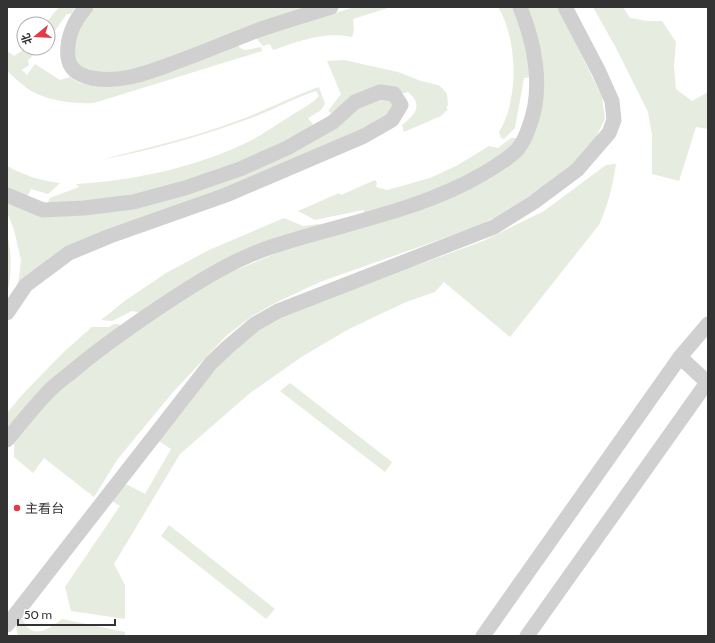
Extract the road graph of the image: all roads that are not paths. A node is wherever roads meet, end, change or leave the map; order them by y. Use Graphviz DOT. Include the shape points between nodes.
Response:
graph roads {
  1 [pos="86,7"];
  2 [pos="331,7"];
  3 [pos="520,7"];
  4 [pos="565,7"];
  5 [pos="7,195"];
  6 [pos="7,313"];
  7 [pos="708,324"];
  8 [pos="680,357"];
  9 [pos="708,382"];
  10 [pos="7,440"];
  11 [pos="7,625"];
  12 [pos="482,636"];
  13 [pos="527,636"];
  1 -- 2 [label="street" via="68,37 68,58 74,70 85,77 103,80 130,77 160,68 257,31"];
  3 -- 10 [label="street" via="534,56 537,86 533,117 523,142 516,151 467,183 429,199 273,246 230,264 132,325 90,356 52,389"];
  4 -- 11 [label="street" via="599,72 612,101 614,113 614,120 608,133 578,170 494,227 278,311 255,324 211,363"];
  5 -- 6 [label="street" via="42,210 133,202 240,169 287,148 333,122 355,102 380,92 394,94 401,105 392,120 364,136 226,195 69,252 26,285"];
  7 -- 8 [label="street"];
  8 -- 9 [label="street"];
  8 -- 12 [label="street"];
  9 -- 13 [label="street"];
}
